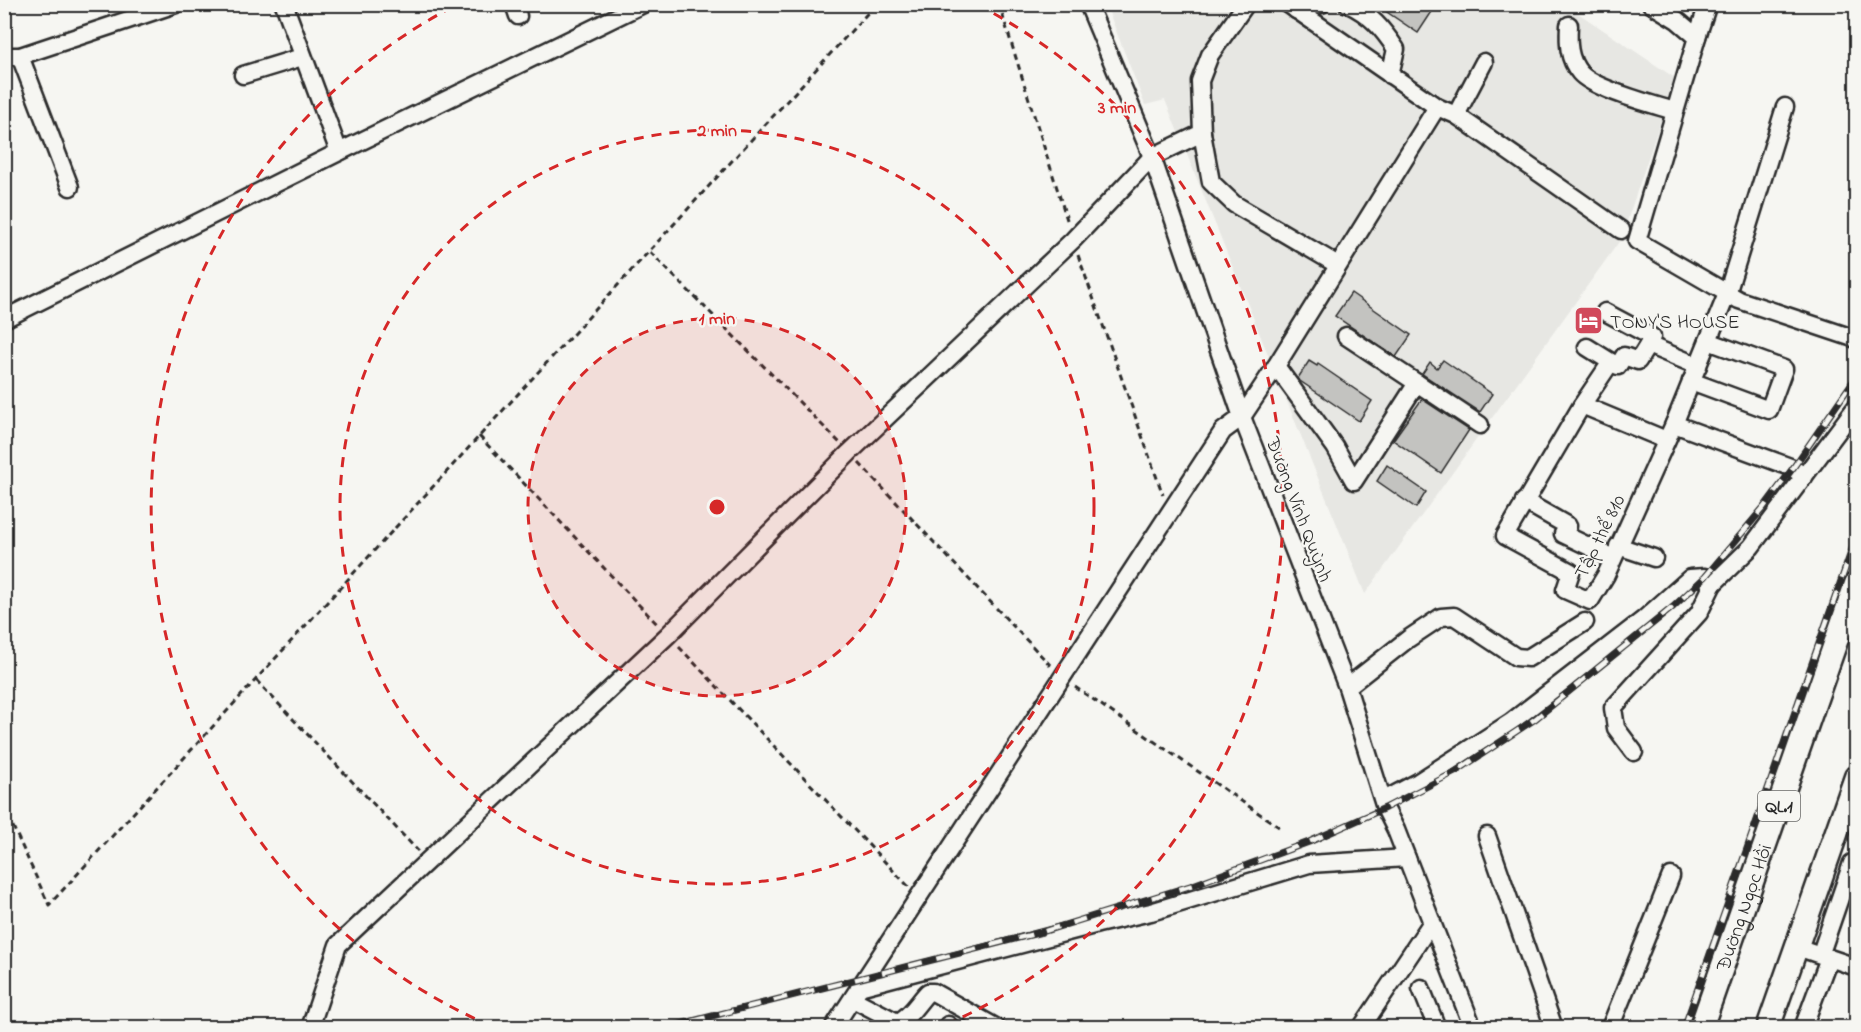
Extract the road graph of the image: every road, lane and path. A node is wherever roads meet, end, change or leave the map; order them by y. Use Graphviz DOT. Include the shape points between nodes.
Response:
graph roads {
  1 [pos="176,4"];
  2 [pos="284,4"];
  3 [pos="643,4"];
  4 [pos="876,4"];
  5 [pos="999,4"];
  6 [pos="1088,4"];
  7 [pos="1246,4"];
  8 [pos="1321,4"];
  9 [pos="1348,4"];
  10 [pos="1651,4"];
  11 [pos="1708,4"];
  12 [pos="1292,7"];
  13 [pos="1569,25"];
  14 [pos="1697,37"];
  15 [pos="12,56"];
  16 [pos="302,57"];
  17 [pos="1484,62"];
  18 [pos="243,75"];
  19 [pos="1390,75"];
  20 [pos="1437,107"];
  21 [pos="1785,107"];
  22 [pos="1674,111"];
  23 [pos="1456,115"];
  24 [pos="1202,132"];
  25 [pos="339,152"];
  26 [pos="1152,157"];
  27 [pos="70,187"];
  28 [pos="1621,230"];
  29 [pos="1073,240"];
  30 [pos="1338,265"];
  31 [pos="1727,294"];
  32 [pos="1605,312"];
  33 [pos="4,319"];
  34 [pos="1855,335"];
  35 [pos="1346,336"];
  36 [pos="1708,341"];
  37 [pos="1648,345"];
  38 [pos="1587,347"];
  39 [pos="1611,362"];
  40 [pos="1276,366"];
  41 [pos="1694,373"];
  42 [pos="1417,383"];
  43 [pos="1582,405"];
  44 [pos="1857,407"];
  45 [pos="1242,417"];
  46 [pos="1674,424"];
  47 [pos="1480,425"];
  48 [pos="479,436"];
  49 [pos="1666,440"];
  50 [pos="1804,477"];
  51 [pos="1524,501"];
  52 [pos="1170,513"];
  53 [pos="1616,552"];
  54 [pos="1654,558"];
  55 [pos="1713,584"];
  56 [pos="1857,584"];
  57 [pos="1585,622"];
  58 [pos="668,635"];
  59 [pos="1061,677"];
  60 [pos="256,680"];
  61 [pos="1347,687"];
  62 [pos="1634,752"];
  63 [pos="1857,777"];
  64 [pos="1384,800"];
  65 [pos="4,807"];
  66 [pos="1279,826"];
  67 [pos="1487,836"];
  68 [pos="1829,856"];
  69 [pos="1407,858"];
  70 [pos="427,862"];
  71 [pos="1854,864"];
  72 [pos="1671,876"];
  73 [pos="918,897"];
  74 [pos="1432,922"];
  75 [pos="1797,946"];
  76 [pos="1826,952"];
  77 [pos="1857,967"];
  78 [pos="1421,988"];
  79 [pos="856,993"];
  80 [pos="310,1028"];
  81 [pos="833,1028"];
  82 [pos="997,1028"];
  83 [pos="1360,1028"];
  84 [pos="1437,1028"];
  85 [pos="1473,1028"];
  86 [pos="1554,1028"];
  87 [pos="1610,1028"];
  88 [pos="1701,1028"];
  89 [pos="1768,1028"];
  90 [pos="1803,1028"];
  1 -- 15 [label="street"];
  2 -- 16 [label="street"];
  3 -- 25 [label="street"];
  4 -- 48 [label="path"];
  5 -- 29 [label="path"];
  6 -- 26 [label="street, Đường Vĩnh Quỳnh"];
  7 -- 24 [label="street" via="1210,55 1200,81"];
  8 -- 12 [label="street"];
  9 -- 19 [label="street" via="1381,27 1396,49"];
  10 -- 14 [label="street"];
  11 -- 14 [label="street"];
  12 -- 19 [label="street"];
  13 -- 22 [label="street" via="1571,58 1582,76"];
  14 -- 22 [label="street"];
  15 -- 27 [label="street"];
  16 -- 18 [label="street"];
  16 -- 25 [label="street"];
  17 -- 23 [label="street"];
  19 -- 20 [label="street"];
  20 -- 23 [label="street"];
  20 -- 30 [label="street"];
  21 -- 31 [label="street, Tập thể 810"];
  22 -- 31 [label="street" via="1637,241"];
  23 -- 28 [label="street"];
  24 -- 26 [label="street"];
  24 -- 30 [label="street" via="1211,182 1234,204"];
  25 -- 33 [label="street"];
  26 -- 29 [label="street"];
  26 -- 45 [label="street, Đường Vĩnh Quỳnh"];
  29 -- 52 [label="path"];
  29 -- 58 [label="street" via="849,453"];
  30 -- 40 [label="street"];
  31 -- 34 [label="street"];
  31 -- 36 [label="street, Tập thể 810"];
  32 -- 37 [label="street" via="1652,337"];
  35 -- 42 [label="street"];
  36 -- 41 [label="street, Tập thể 810"];
  36 -- 41 [label="street" via="1784,369 1769,410"];
  37 -- 39 [label="street" via="1638,361 1624,356 1618,366"];
  37 -- 41 [label="street"];
  38 -- 39 [label="street"];
  39 -- 43 [label="street, Tập thể 810"];
  40 -- 42 [label="street" via="1335,447 1354,481"];
  40 -- 45 [label="street"];
  41 -- 46 [label="street, Tập thể 810"];
  42 -- 47 [label="street"];
  43 -- 49 [label="street"];
  43 -- 51 [label="street, Tập thể 810"];
  44 -- 50 [label="street"];
  45 -- 52 [label="street" via="1223,431"];
  45 -- 61 [label="street, Đường Vĩnh Quỳnh"];
  46 -- 49 [label="street, Tập thể 810"];
  46 -- 50 [label="street" via="1793,468"];
  48 -- 58 [label="path"];
  48 -- 60 [label="path"];
  49 -- 53 [label="street, Tập thể 810"];
  50 -- 55 [label="street" via="1750,547"];
  51 -- 53 [label="street" via="1568,526 1563,534"];
  51 -- 53 [label="street, Tập thể 810" via="1504,536 1571,572 1565,590 1590,602"];
  52 -- 59 [label="street"];
  53 -- 54 [label="street"];
  55 -- 62 [label="street" via="1699,613 1613,708 1616,728"];
  55 -- 64 [label="street" via="1705,577 1690,578 1644,620 1511,722"];
  56 -- 88 [label="highway, Đường Ngọc Hồi / QL.1"];
  57 -- 61 [label="street" via="1528,658 1516,657 1454,616 1441,617"];
  58 -- 70 [label="street"];
  58 -- 73 [label="path"];
  59 -- 66 [label="path"];
  59 -- 73 [label="street"];
  60 -- 65 [label="path" via="49,905"];
  60 -- 70 [label="path"];
  61 -- 64 [label="street, Đường Vĩnh Quỳnh"];
  63 -- 68 [label="highway"];
  64 -- 69 [label="street, Đường Vĩnh Quỳnh"];
  67 -- 86 [label="street"];
  68 -- 71 [label="street"];
  68 -- 75 [label="highway"];
  69 -- 74 [label="street, Đường Vĩnh Quỳnh"];
  69 -- 79 [label="street" via="1308,864 1151,912"];
  70 -- 80 [label="street" via="338,945"];
  71 -- 76 [label="street"];
  72 -- 87 [label="street"];
  73 -- 79 [label="street"];
  74 -- 83 [label="street"];
  74 -- 85 [label="street, Đường Vĩnh Quỳnh"];
  75 -- 76 [label="street"];
  75 -- 89 [label="highway"];
  76 -- 77 [label="street"];
  76 -- 90 [label="street"];
  78 -- 84 [label="street"];
  79 -- 81 [label="street"];
  79 -- 82 [label="street" via="897,1023 928,992 933,992"];
}
